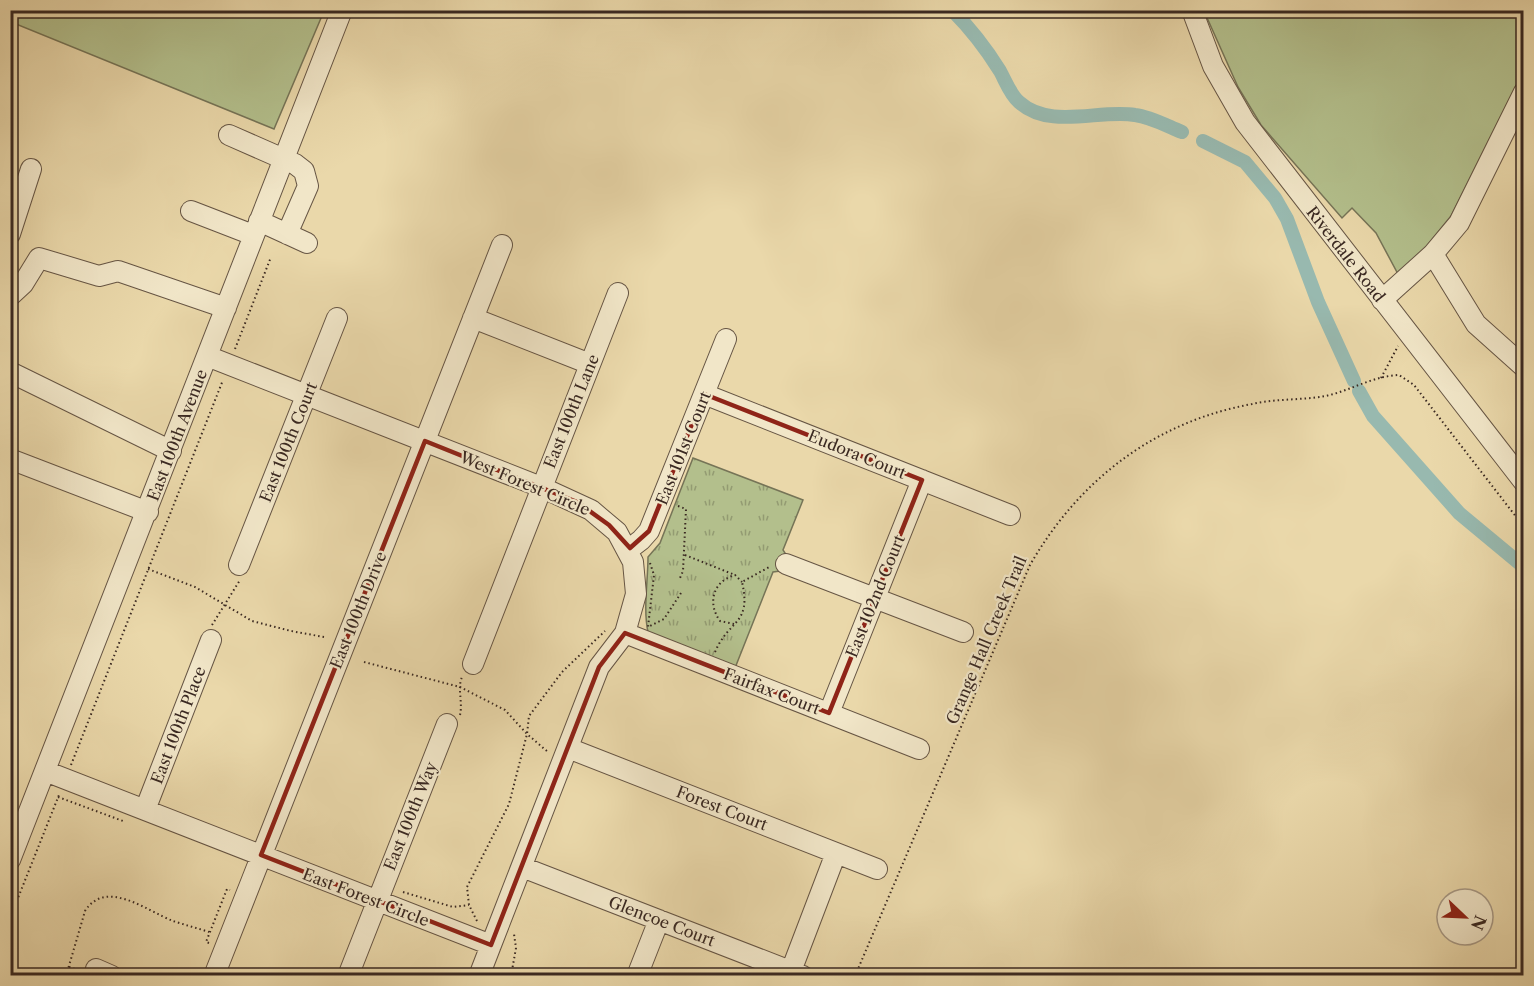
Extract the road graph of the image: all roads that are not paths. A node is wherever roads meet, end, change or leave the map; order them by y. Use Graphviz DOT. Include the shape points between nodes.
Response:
graph roads {
  1 [pos="342,10"];
  2 [pos="1192,10"];
  3 [pos="1522,92"];
  4 [pos="229,135"];
  5 [pos="283,159"];
  6 [pos="31,169"];
  7 [pos="190,211"];
  8 [pos="256,228"];
  9 [pos="10,234"];
  10 [pos="287,234"];
  11 [pos="307,243"];
  12 [pos="502,245"];
  13 [pos="1433,254"];
  14 [pos="618,294"];
  15 [pos="10,296"];
  16 [pos="1382,300"];
  17 [pos="226,308"];
  18 [pos="337,318"];
  19 [pos="473,318"];
  20 [pos="726,339"];
  21 [pos="207,356"];
  22 [pos="590,364"];
  23 [pos="1524,367"];
  24 [pos="10,372"];
  25 [pos="704,394"];
  26 [pos="307,395"];
  27 [pos="425,441"];
  28 [pos="171,451"];
  29 [pos="10,459"];
  30 [pos="921,480"];
  31 [pos="1524,482"];
  32 [pos="541,488"];
  33 [pos="148,512"];
  34 [pos="1010,515"];
  35 [pos="628,549"];
  36 [pos="786,564"];
  37 [pos="239,565"];
  38 [pos="875,598"];
  39 [pos="618,629"];
  40 [pos="963,632"];
  41 [pos="211,640"];
  42 [pos="473,664"];
  43 [pos="829,713"];
  44 [pos="447,724"];
  45 [pos="919,749"];
  46 [pos="565,756"];
  47 [pos="45,771"];
  48 [pos="145,810"];
  49 [pos="836,853"];
  50 [pos="261,855"];
  51 [pos="10,860"];
  52 [pos="522,867"];
  53 [pos="877,869"];
  54 [pos="376,901"];
  55 [pos="659,920"];
  56 [pos="491,945"];
  57 [pos="797,973"];
  58 [pos="214,975"];
  59 [pos="348,975"];
  60 [pos="479,975"];
  61 [pos="637,975"];
  1 -- 5 [label="street, East 100th Avenue"];
  2 -- 16 [label="street, Riverdale Road" via="1227,94"];
  3 -- 13 [label="street" via="1459,223"];
  4 -- 5 [label="street"];
  5 -- 8 [label="street, East 100th Avenue"];
  5 -- 10 [label="street" via="304,171 308,186"];
  6 -- 9 [label="street"];
  7 -- 8 [label="street"];
  8 -- 10 [label="street"];
  8 -- 17 [label="street, East 100th Avenue"];
  10 -- 11 [label="street"];
  12 -- 19 [label="street, East 100th Drive"];
  13 -- 16 [label="street"];
  13 -- 23 [label="street" via="1476,324"];
  14 -- 22 [label="street, East 100th Lane"];
  15 -- 17 [label="street" via="23,284 39,258 99,276 118,271"];
  16 -- 31 [label="street, Riverdale Road"];
  17 -- 21 [label="street, East 100th Avenue"];
  18 -- 26 [label="street, East 100th Court"];
  19 -- 22 [label="street"];
  19 -- 27 [label="street, East 100th Drive"];
  20 -- 25 [label="street, East 101st Court"];
  21 -- 26 [label="street, West Forest Circle"];
  21 -- 28 [label="street, East 100th Avenue"];
  22 -- 32 [label="street, East 100th Lane"];
  24 -- 28 [label="street"];
  25 -- 30 [label="street, Eudora Court"];
  25 -- 35 [label="street, East 101st Court" via="649,531"];
  26 -- 27 [label="street, West Forest Circle"];
  26 -- 37 [label="street, East 100th Court"];
  27 -- 32 [label="street, West Forest Circle"];
  27 -- 50 [label="street, East 100th Drive"];
  28 -- 33 [label="street, East 100th Avenue"];
  29 -- 33 [label="street"];
  30 -- 34 [label="street, Eudora Court"];
  30 -- 38 [label="street, East 102nd Court"];
  32 -- 35 [label="street, West Forest Circle" via="591,510"];
  32 -- 42 [label="street, East 100th Lane"];
  33 -- 47 [label="street, East 100th Avenue"];
  35 -- 39 [label="street, West Forest Circle" via="636,594"];
  36 -- 38 [label="street"];
  38 -- 40 [label="street"];
  38 -- 43 [label="street, East 102nd Court"];
  39 -- 43 [label="street, Fairfax Court"];
  39 -- 46 [label="street, West Forest Circle"];
  41 -- 48 [label="street, East 100th Place"];
  43 -- 45 [label="street, Fairfax Court"];
  44 -- 54 [label="street, East 100th Way"];
  46 -- 49 [label="street, Forest Court"];
  46 -- 52 [label="street"];
  47 -- 48 [label="street, East Forest Circle" via="62,788"];
  47 -- 51 [label="street, East 100th Avenue"];
  48 -- 50 [label="street, East Forest Circle"];
  49 -- 53 [label="street, Forest Court"];
  49 -- 57 [label="street"];
  50 -- 54 [label="street, East Forest Circle"];
  50 -- 58 [label="street, East 100th Drive"];
  52 -- 55 [label="street, Glencoe Court"];
  52 -- 56 [label="street"];
  54 -- 56 [label="street, East Forest Circle"];
  54 -- 59 [label="street, East 100th Way"];
  55 -- 57 [label="street, Glencoe Court"];
  55 -- 61 [label="street"];
  56 -- 60 [label="street"];
}
